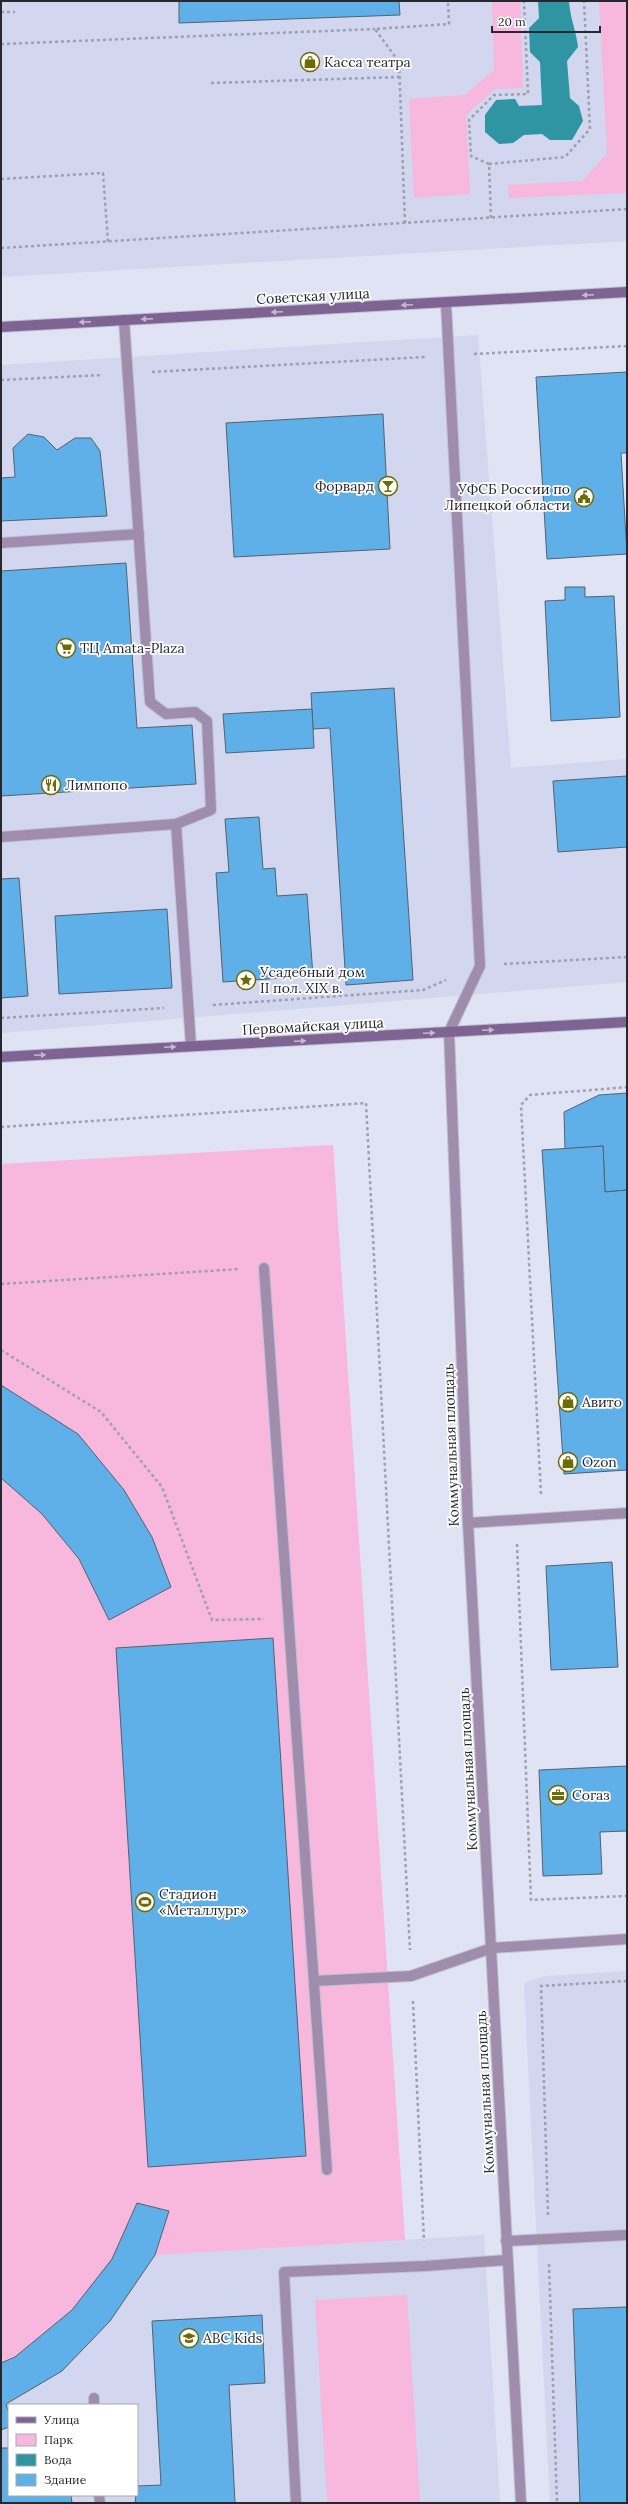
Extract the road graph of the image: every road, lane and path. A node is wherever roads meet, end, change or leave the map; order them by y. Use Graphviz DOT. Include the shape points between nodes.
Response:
graph roads {
  1 [pos="448,1"];
  2 [pos="524,1"];
  3 [pos="584,1"];
  4 [pos="1,12"];
  5 [pos="15,12"];
  6 [pos="375,29"];
  7 [pos="1,44"];
  8 [pos="400,77"];
  9 [pos="211,83"];
  10 [pos="489,164"];
  11 [pos="1,179"];
  12 [pos="627,209"];
  13 [pos="491,218"];
  14 [pos="405,223"];
  15 [pos="108,242"];
  16 [pos="1,248"];
  17 [pos="627,292"];
  18 [pos="446,303"];
  19 [pos="124,320"];
  20 [pos="1,327"];
  21 [pos="627,346"];
  22 [pos="448,356"];
  23 [pos="128,373"];
  24 [pos="1,380"];
  25 [pos="139,534"];
  26 [pos="1,543"];
  27 [pos="176,824"];
  28 [pos="1,837"];
  29 [pos="627,957"];
  30 [pos="480,966"];
  31 [pos="189,1006"];
  32 [pos="1,1018"];
  33 [pos="627,1022"];
  34 [pos="449,1032"];
  35 [pos="191,1046"];
  36 [pos="1,1057"];
  37 [pos="627,1087"];
  38 [pos="1,1127"];
  39 [pos="264,1268"];
  40 [pos="1,1284"];
  41 [pos="1,1350"];
  42 [pos="627,1513"];
  43 [pos="542,1518"];
  44 [pos="468,1523"];
  45 [pos="288,1619"];
  46 [pos="627,1896"];
  47 [pos="627,1940"];
  48 [pos="492,1948"];
  49 [pos="411,1976"];
  50 [pos="314,1981"];
  51 [pos="627,1981"];
  52 [pos="326,2170"];
  53 [pos="627,2235"];
  54 [pos="548,2239"];
  55 [pos="506,2241"];
  56 [pos="507,2260"];
  57 [pos="425,2266"];
  58 [pos="296,2503"];
  59 [pos="521,2503"];
  60 [pos="556,2503"];
  1 -- 6 [label="path" via="448,24"];
  2 -- 10 [label="path" via="528,94 494,95 470,120 471,156"];
  3 -- 10 [label="path" via="590,129 565,157"];
  4 -- 5 [label="path"];
  6 -- 7 [label="path"];
  6 -- 8 [label="path" via="399,62"];
  8 -- 9 [label="path"];
  8 -- 14 [label="path"];
  10 -- 13 [label="path"];
  11 -- 15 [label="path" via="103,173"];
  12 -- 13 [label="path"];
  13 -- 14 [label="path"];
  14 -- 15 [label="path"];
  15 -- 16 [label="path"];
  17 -- 18 [label="main road, Советская улица, one-way"];
  18 -- 19 [label="main road, Советская улица, one-way"];
  18 -- 22 [label="street"];
  19 -- 20 [label="main road, Советская улица, one-way"];
  19 -- 23 [label="street"];
  21 -- 22 [label="path"];
  22 -- 23 [label="path"];
  22 -- 30 [label="street"];
  23 -- 24 [label="path"];
  23 -- 25 [label="street"];
  25 -- 26 [label="street"];
  25 -- 27 [label="street" via="150,702 166,714 195,712 207,722 211,810"];
  27 -- 28 [label="street"];
  27 -- 31 [label="street"];
  29 -- 30 [label="path"];
  30 -- 31 [label="path" via="423,990"];
  30 -- 34 [label="street"];
  31 -- 32 [label="path"];
  31 -- 35 [label="street"];
  34 -- 33 [label="main road, Первомайская улица, one-way"];
  35 -- 34 [label="main road, Первомайская улица, one-way"];
  34 -- 44 [label="street, Коммунальная площадь"];
  36 -- 35 [label="main road, Первомайская улица, one-way"];
  37 -- 43 [label="path" via="530,1095 521,1105"];
  38 -- 49 [label="path" via="366,1103"];
  39 -- 40 [label="path"];
  39 -- 45 [label="street"];
  41 -- 45 [label="path" via="101,1412 162,1487 212,1620"];
  42 -- 43 [label="street"];
  43 -- 44 [label="street"];
  43 -- 46 [label="path" via="515,1546 531,1900"];
  44 -- 48 [label="street, Коммунальная площадь"];
  45 -- 50 [label="street"];
  47 -- 48 [label="street"];
  48 -- 49 [label="street"];
  48 -- 55 [label="street, Коммунальная площадь"];
  49 -- 50 [label="street"];
  49 -- 57 [label="path"];
  50 -- 52 [label="street"];
  51 -- 54 [label="path" via="541,1986"];
  53 -- 54 [label="street"];
  54 -- 55 [label="street"];
  54 -- 60 [label="path"];
  55 -- 56 [label="street, Коммунальная площадь"];
  56 -- 57 [label="street"];
  56 -- 59 [label="street, Коммунальная площадь"];
  57 -- 58 [label="street" via="284,2272"];
}
